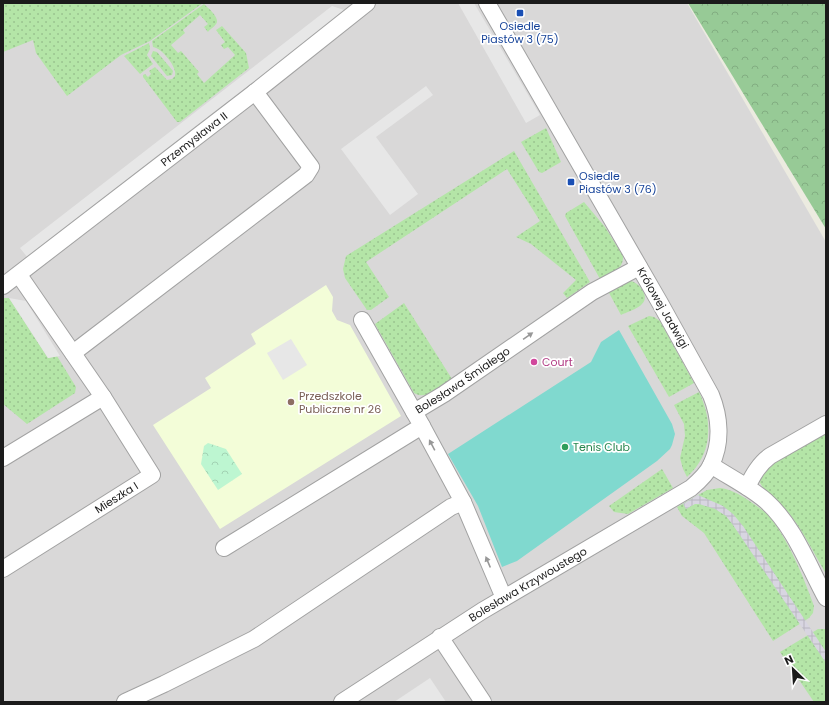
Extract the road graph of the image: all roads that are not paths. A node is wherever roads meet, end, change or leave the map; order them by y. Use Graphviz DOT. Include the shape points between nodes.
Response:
graph roads {
  1 [pos="368,3"];
  2 [pos="487,3"];
  3 [pos="255,92"];
  4 [pos="639,267"];
  5 [pos="19,274"];
  6 [pos="3,286"];
  7 [pos="362,320"];
  8 [pos="73,353"];
  9 [pos="103,397"];
  10 [pos="418,419"];
  11 [pos="826,424"];
  12 [pos="3,458"];
  13 [pos="711,465"];
  14 [pos="747,487"];
  15 [pos="463,502"];
  16 [pos="224,548"];
  17 [pos="3,569"];
  18 [pos="504,598"];
  19 [pos="826,598"];
  20 [pos="440,637"];
  21 [pos="125,702"];
  22 [pos="342,702"];
  23 [pos="483,702"];
  1 -- 3 [label="street, Przemysława II"];
  2 -- 4 [label="street, Królowej Jadwigi"];
  3 -- 5 [label="street, Przemysława II"];
  3 -- 8 [label="street" via="311,166 306,175"];
  10 -- 4 [label="street, Bolesława Śmiałego, one-way" via="444,394 592,292"];
  4 -- 13 [label="street, Królowej Jadwigi" via="716,406 719,429 716,452"];
  5 -- 6 [label="street"];
  5 -- 8 [label="street, Mieszka I"];
  7 -- 10 [label="street"];
  8 -- 9 [label="street, Mieszka I"];
  9 -- 12 [label="street"];
  9 -- 17 [label="street, Mieszka I" via="152,475"];
  15 -- 10 [label="street, one-way"];
  10 -- 16 [label="street, Bolesława Śmiałego"];
  11 -- 14 [label="street" via="770,456 755,472"];
  13 -- 14 [label="street"];
  13 -- 18 [label="street, Bolesława Krzywoustego" via="691,488"];
  14 -- 19 [label="street" via="765,500 784,520"];
  18 -- 15 [label="street, one-way"];
  15 -- 21 [label="street" via="451,507 254,639"];
  18 -- 20 [label="street, Bolesława Krzywoustego"];
  20 -- 22 [label="street, Bolesława Krzywoustego"];
  20 -- 23 [label="street"];
}
